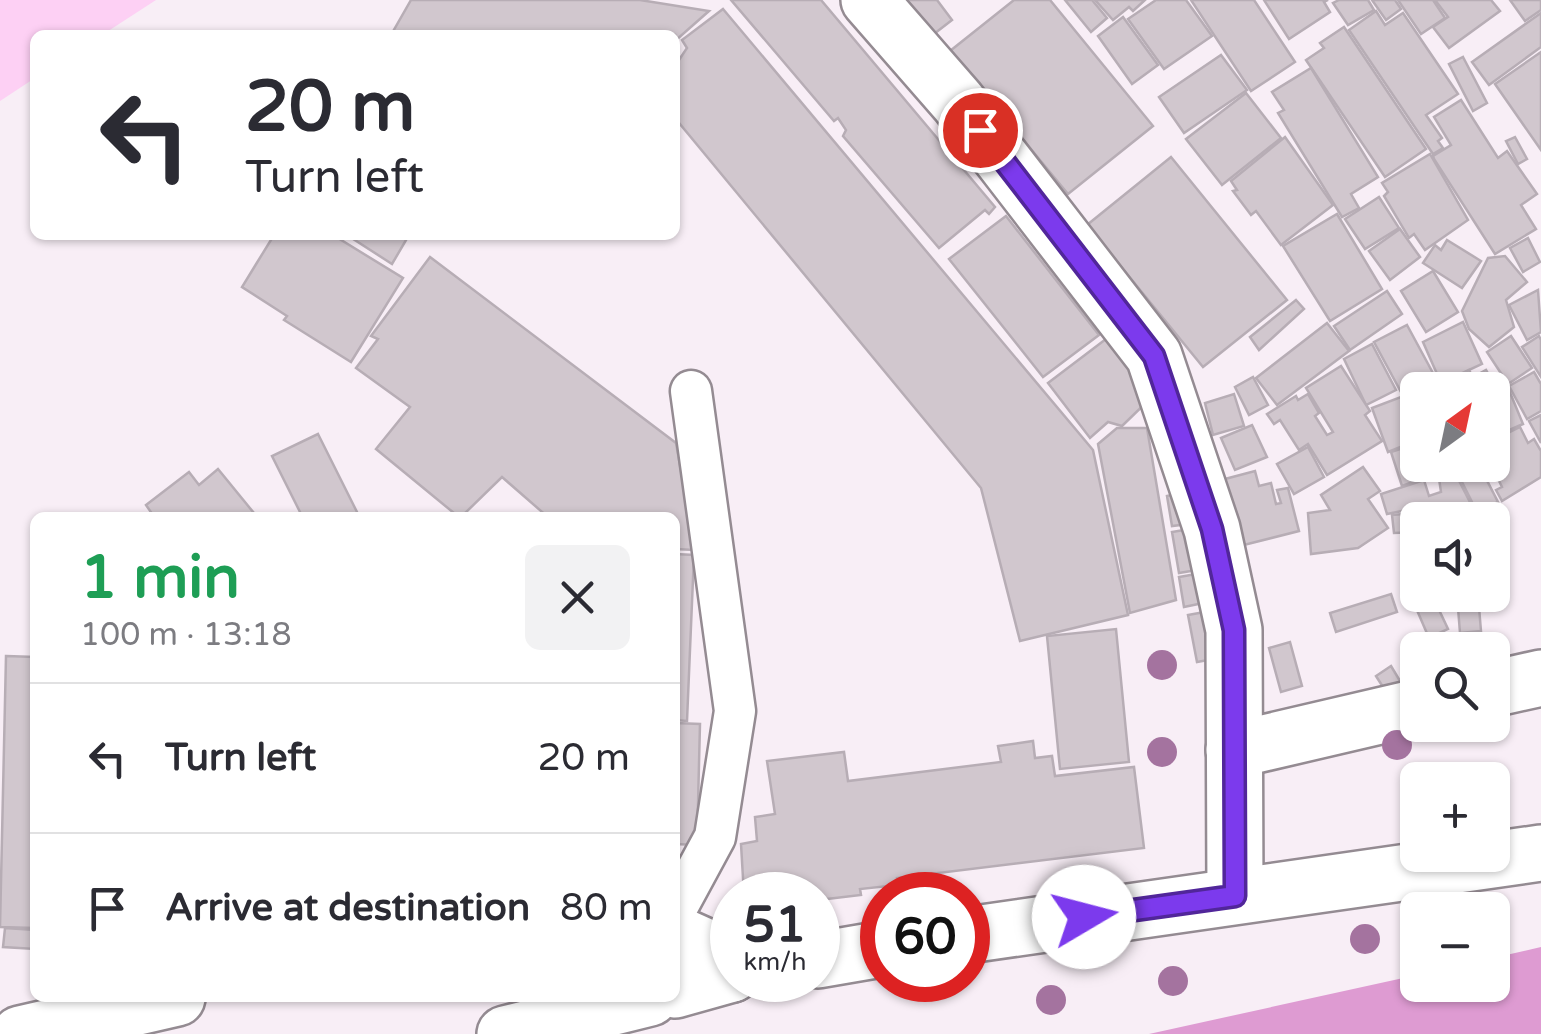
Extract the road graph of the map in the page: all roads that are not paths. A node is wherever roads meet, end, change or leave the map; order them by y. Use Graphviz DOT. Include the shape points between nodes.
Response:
graph roads {
  1 [pos="869,0"];
  2 [pos="691,392"];
  3 [pos="1541,678"];
  4 [pos="1510,686"];
  5 [pos="1400,711"];
  6 [pos="1234,750"];
  7 [pos="1541,853"];
  8 [pos="1235,896"];
  9 [pos="680,902"];
  10 [pos="990,932"];
  11 [pos="680,935"];
  12 [pos="710,952"];
  13 [pos="710,980"];
  14 [pos="680,989"];
  15 [pos="159,1002"];
  16 [pos="634,1002"];
  17 [pos="20,1034"];
  18 [pos="505,1034"];
  1 -- 6 [label="street" via="958,102 1154,356 1212,529 1234,630"];
  2 -- 9 [label="lane" via="736,711 715,837"];
  3 -- 4 [label="street"];
  5 -- 6 [label="street"];
  6 -- 8 [label="street"];
  7 -- 8 [label="street"];
  8 -- 10 [label="street"];
  11 -- 12 [label="street"];
  13 -- 14 [label="street"];
  15 -- 17 [label="street"];
  16 -- 18 [label="street"];
}
